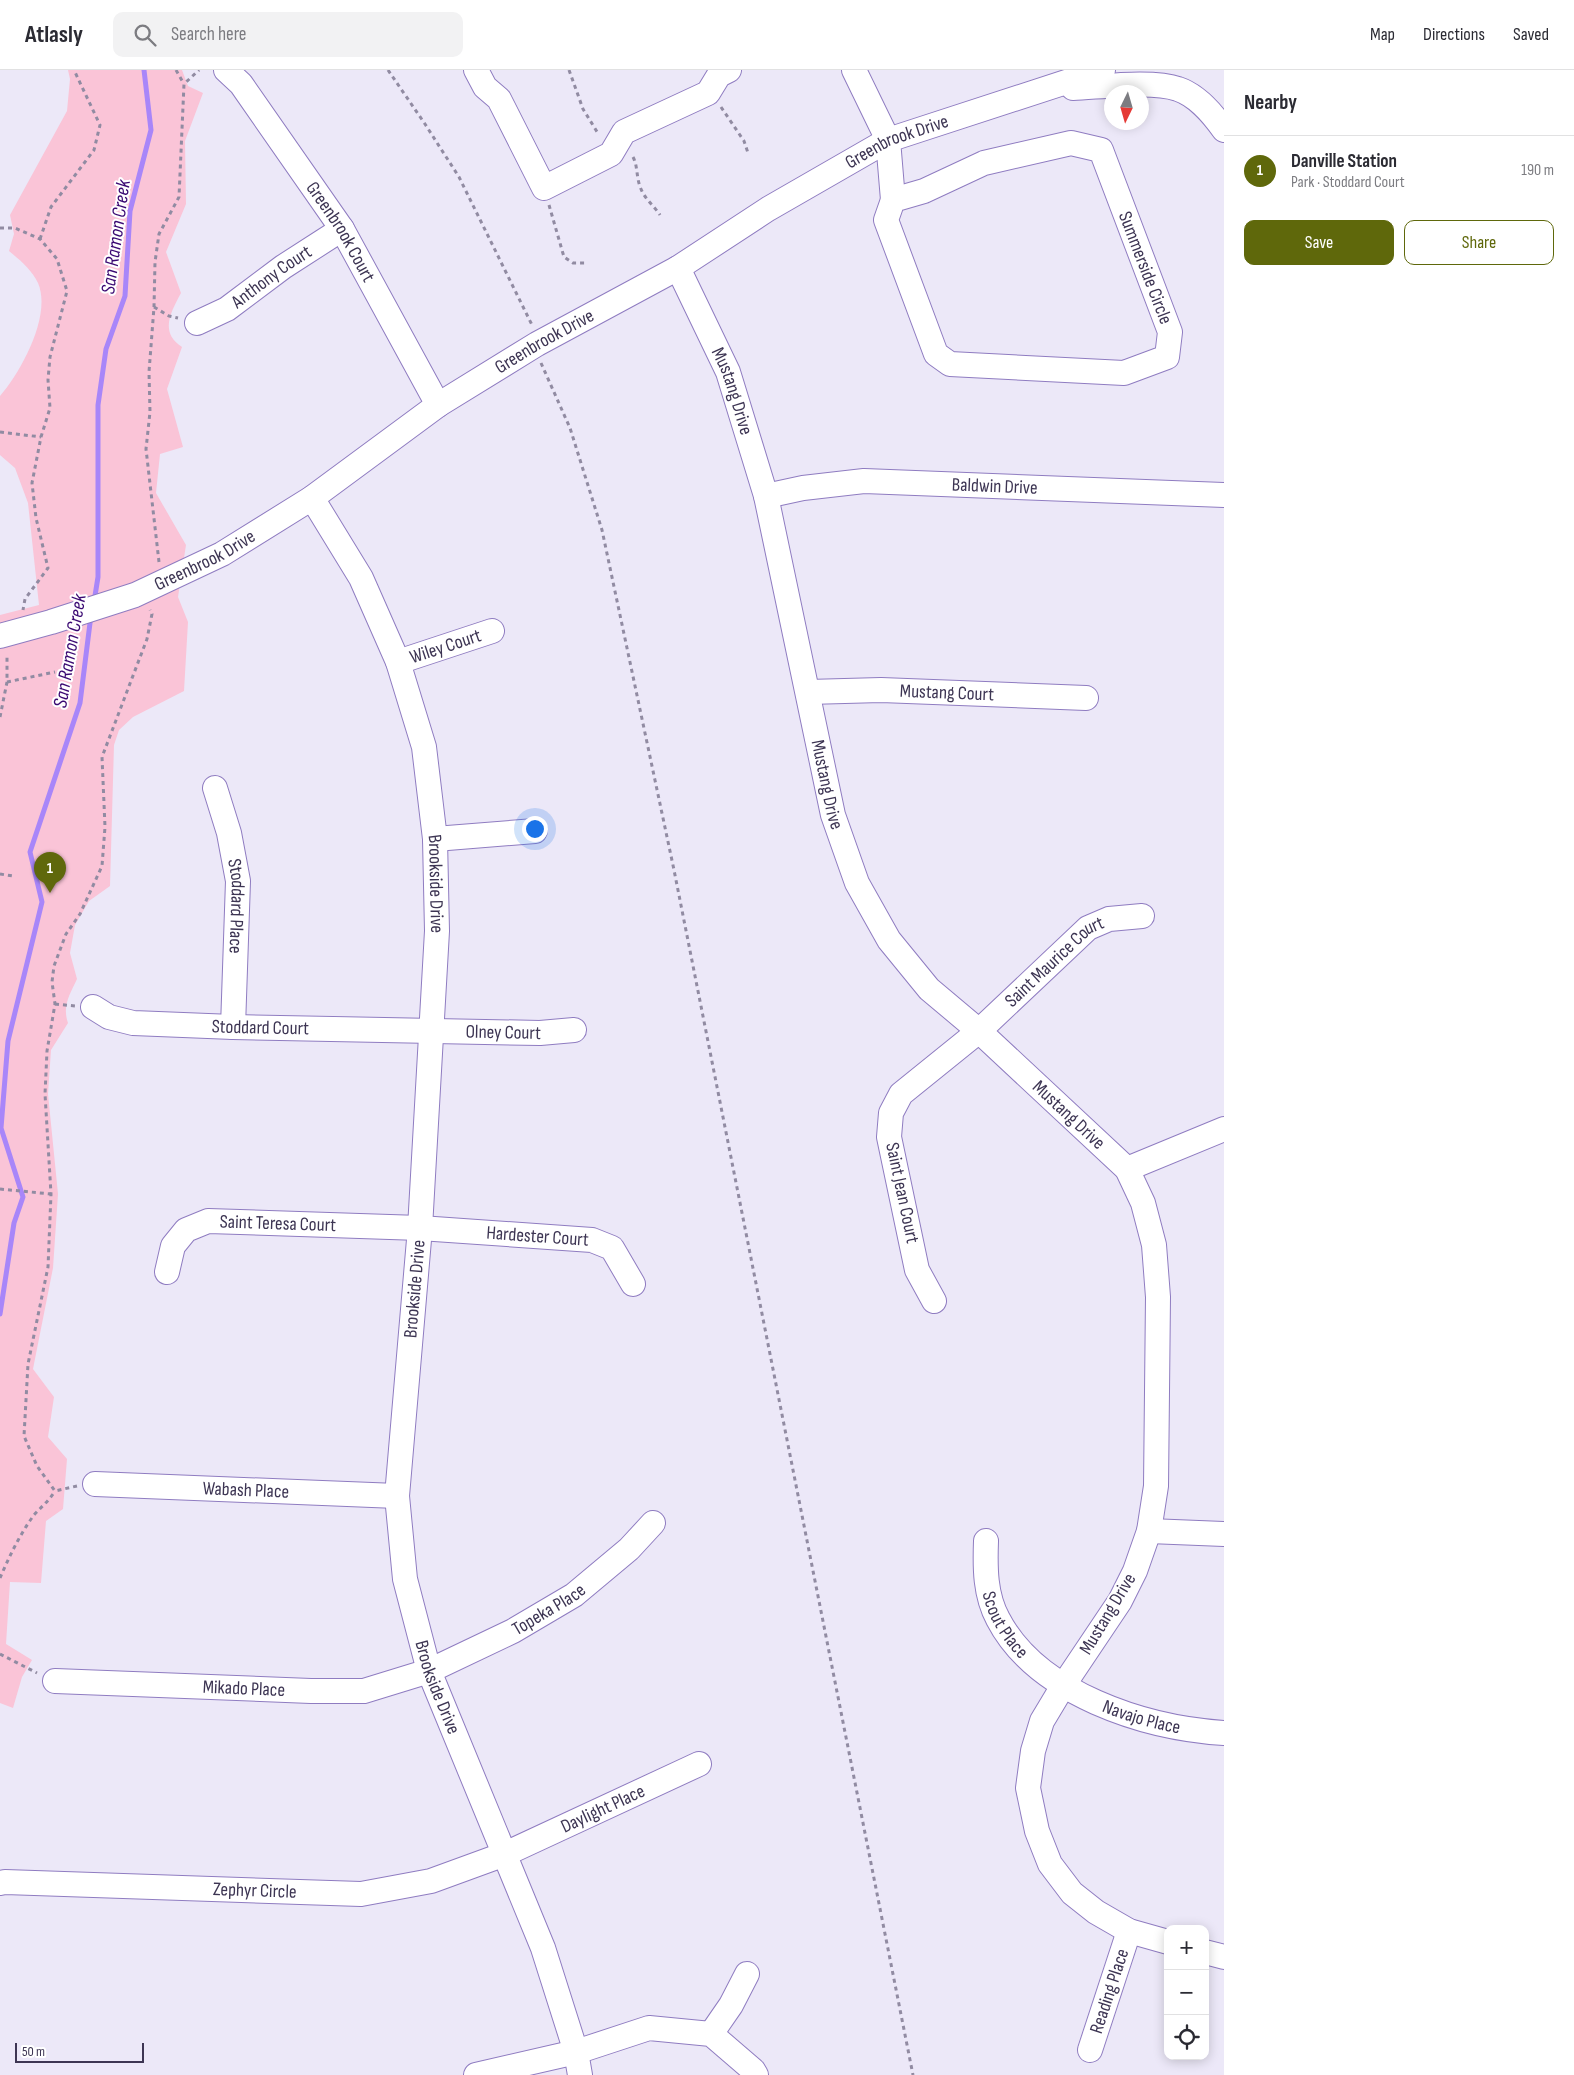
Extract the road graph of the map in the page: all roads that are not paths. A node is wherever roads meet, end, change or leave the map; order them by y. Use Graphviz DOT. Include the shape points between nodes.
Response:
graph roads {
  1 [pos="226,70"];
  2 [pos="476,70"];
  3 [pos="729,70"];
  4 [pos="854,70"];
  5 [pos="1078,70"];
  6 [pos="1103,70"];
  7 [pos="1044,90"];
  8 [pos="1224,130"];
  9 [pos="888,140"];
  10 [pos="893,200"];
  11 [pos="342,229"];
  12 [pos="678,268"];
  13 [pos="198,323"];
  14 [pos="438,405"];
  15 [pos="1224,495"];
  16 [pos="766,496"];
  17 [pos="312,498"];
  18 [pos="492,631"];
  19 [pos="3,646"];
  20 [pos="398,662"];
  21 [pos="808,692"];
  22 [pos="1086,698"];
  23 [pos="215,788"];
  24 [pos="535,830"];
  25 [pos="435,839"];
  26 [pos="1142,916"];
  27 [pos="93,1007"];
  28 [pos="234,1027"];
  29 [pos="574,1030"];
  30 [pos="979,1031"];
  31 [pos="431,1032"];
  32 [pos="1224,1129"];
  33 [pos="1126,1169"];
  34 [pos="420,1228"];
  35 [pos="167,1272"];
  36 [pos="633,1284"];
  37 [pos="934,1301"];
  38 [pos="95,1484"];
  39 [pos="397,1496"];
  40 [pos="653,1523"];
  41 [pos="1149,1531"];
  42 [pos="1224,1534"];
  43 [pos="986,1541"];
  44 [pos="429,1671"];
  45 [pos="55,1681"];
  46 [pos="1063,1686"];
  47 [pos="1224,1733"];
  48 [pos="700,1764"];
  49 [pos="504,1854"];
  50 [pos="0,1883"];
  51 [pos="1129,1931"];
  52 [pos="1164,1941"];
  53 [pos="1209,1953"];
  54 [pos="1224,1957"];
  55 [pos="747,1974"];
  56 [pos="711,2034"];
  57 [pos="1090,2050"];
  58 [pos="576,2052"];
  59 [pos="476,2075"];
  60 [pos="580,2075"];
  61 [pos="756,2075"];
  1 -- 11 [label="street, Greenbrook Court" via="241,84"];
  2 -- 3 [label="street" via="485,87 500,99 544,188 616,146 624,132 708,93 719,75"];
  4 -- 9 [label="street"];
  5 -- 7 [label="street"];
  6 -- 7 [label="street, Greenbrook Drive"];
  7 -- 8 [label="street" via="1152,85 1177,88 1196,99"];
  7 -- 9 [label="street, Greenbrook Drive"];
  9 -- 10 [label="street, Summerside Circle"];
  9 -- 12 [label="street, Greenbrook Drive" via="768,209"];
  10 -- 10 [label="street, Summerside Circle" via="924,191 984,163 1071,143 1101,150 1170,332 1167,357 1124,373 950,364 936,354 886,220"];
  11 -- 13 [label="street, Anthony Court" via="283,266 227,310"];
  11 -- 14 [label="street, Greenbrook Court"];
  12 -- 14 [label="street, Greenbrook Drive" via="537,344"];
  12 -- 16 [label="street, Mustang Drive" via="728,372"];
  14 -- 17 [label="street, Greenbrook Drive"];
  15 -- 16 [label="street, Baldwin Drive" via="864,481"];
  16 -- 21 [label="street, Mustang Drive"];
  17 -- 19 [label="street, Greenbrook Drive" via="143,602 51,622"];
  17 -- 20 [label="street, Brookside Drive" via="361,578"];
  18 -- 20 [label="street, Wiley Court"];
  20 -- 25 [label="street, Brookside Drive" via="424,748"];
  21 -- 22 [label="street, Mustang Court" via="881,690"];
  21 -- 30 [label="street, Mustang Drive" via="833,815 857,882 889,940 929,989"];
  23 -- 28 [label="street, Stoddard Place" via="229,833 238,882"];
  24 -- 25 [label="street"];
  25 -- 31 [label="street, Brookside Drive" via="437,931"];
  26 -- 30 [label="street, Saint Maurice Court" via="1109,920 1088,928"];
  27 -- 28 [label="street, Stoddard Court" via="108,1017 133,1022"];
  28 -- 31 [label="street, Stoddard Court"];
  29 -- 31 [label="street, Olney Court" via="540,1033"];
  30 -- 33 [label="street, Mustang Drive"];
  30 -- 37 [label="street, Saint Jean Court" via="901,1094 891,1113 889,1137 918,1270"];
  31 -- 34 [label="street, Brookside Drive"];
  32 -- 33 [label="street"];
  33 -- 41 [label="street, Mustang Drive" via="1143,1204 1154,1246 1158,1297 1156,1486"];
  34 -- 35 [label="street, Saint Teresa Court" via="208,1221 186,1230 173,1246"];
  34 -- 36 [label="street, Hardester Court" via="592,1240 612,1248"];
  34 -- 39 [label="street, Brookside Drive"];
  38 -- 39 [label="street, Wabash Place"];
  39 -- 44 [label="street, Brookside Drive" via="405,1579"];
  40 -- 44 [label="street, Topeka Place" via="629,1549 574,1594 513,1631"];
  41 -- 42 [label="street"];
  41 -- 46 [label="street, Mustang Drive" via="1120,1601"];
  43 -- 46 [label="street, Scout Place" via="985,1580 997,1618 1010,1640"];
  44 -- 45 [label="street, Mikado Place" via="364,1691"];
  44 -- 49 [label="street, Brookside Drive"];
  46 -- 47 [label="street, Navajo Place" via="1117,1711 1153,1723"];
  46 -- 51 [label="street, Mustang Drive" via="1042,1722 1033,1750 1028,1788 1037,1830 1050,1864 1072,1893"];
  48 -- 49 [label="street, Daylight Place"];
  49 -- 50 [label="street, Zephyr Circle" via="432,1880 361,1894"];
  49 -- 58 [label="street, Brookside Drive" via="543,1948"];
  51 -- 52 [label="street, Mustang Drive"];
  51 -- 57 [label="street, Reading Place"];
  53 -- 54 [label="street"];
  55 -- 56 [label="street"];
  56 -- 58 [label="street" via="649,2028"];
  56 -- 61 [label="street"];
  58 -- 59 [label="street"];
  58 -- 60 [label="street, Brookside Drive"];
}
